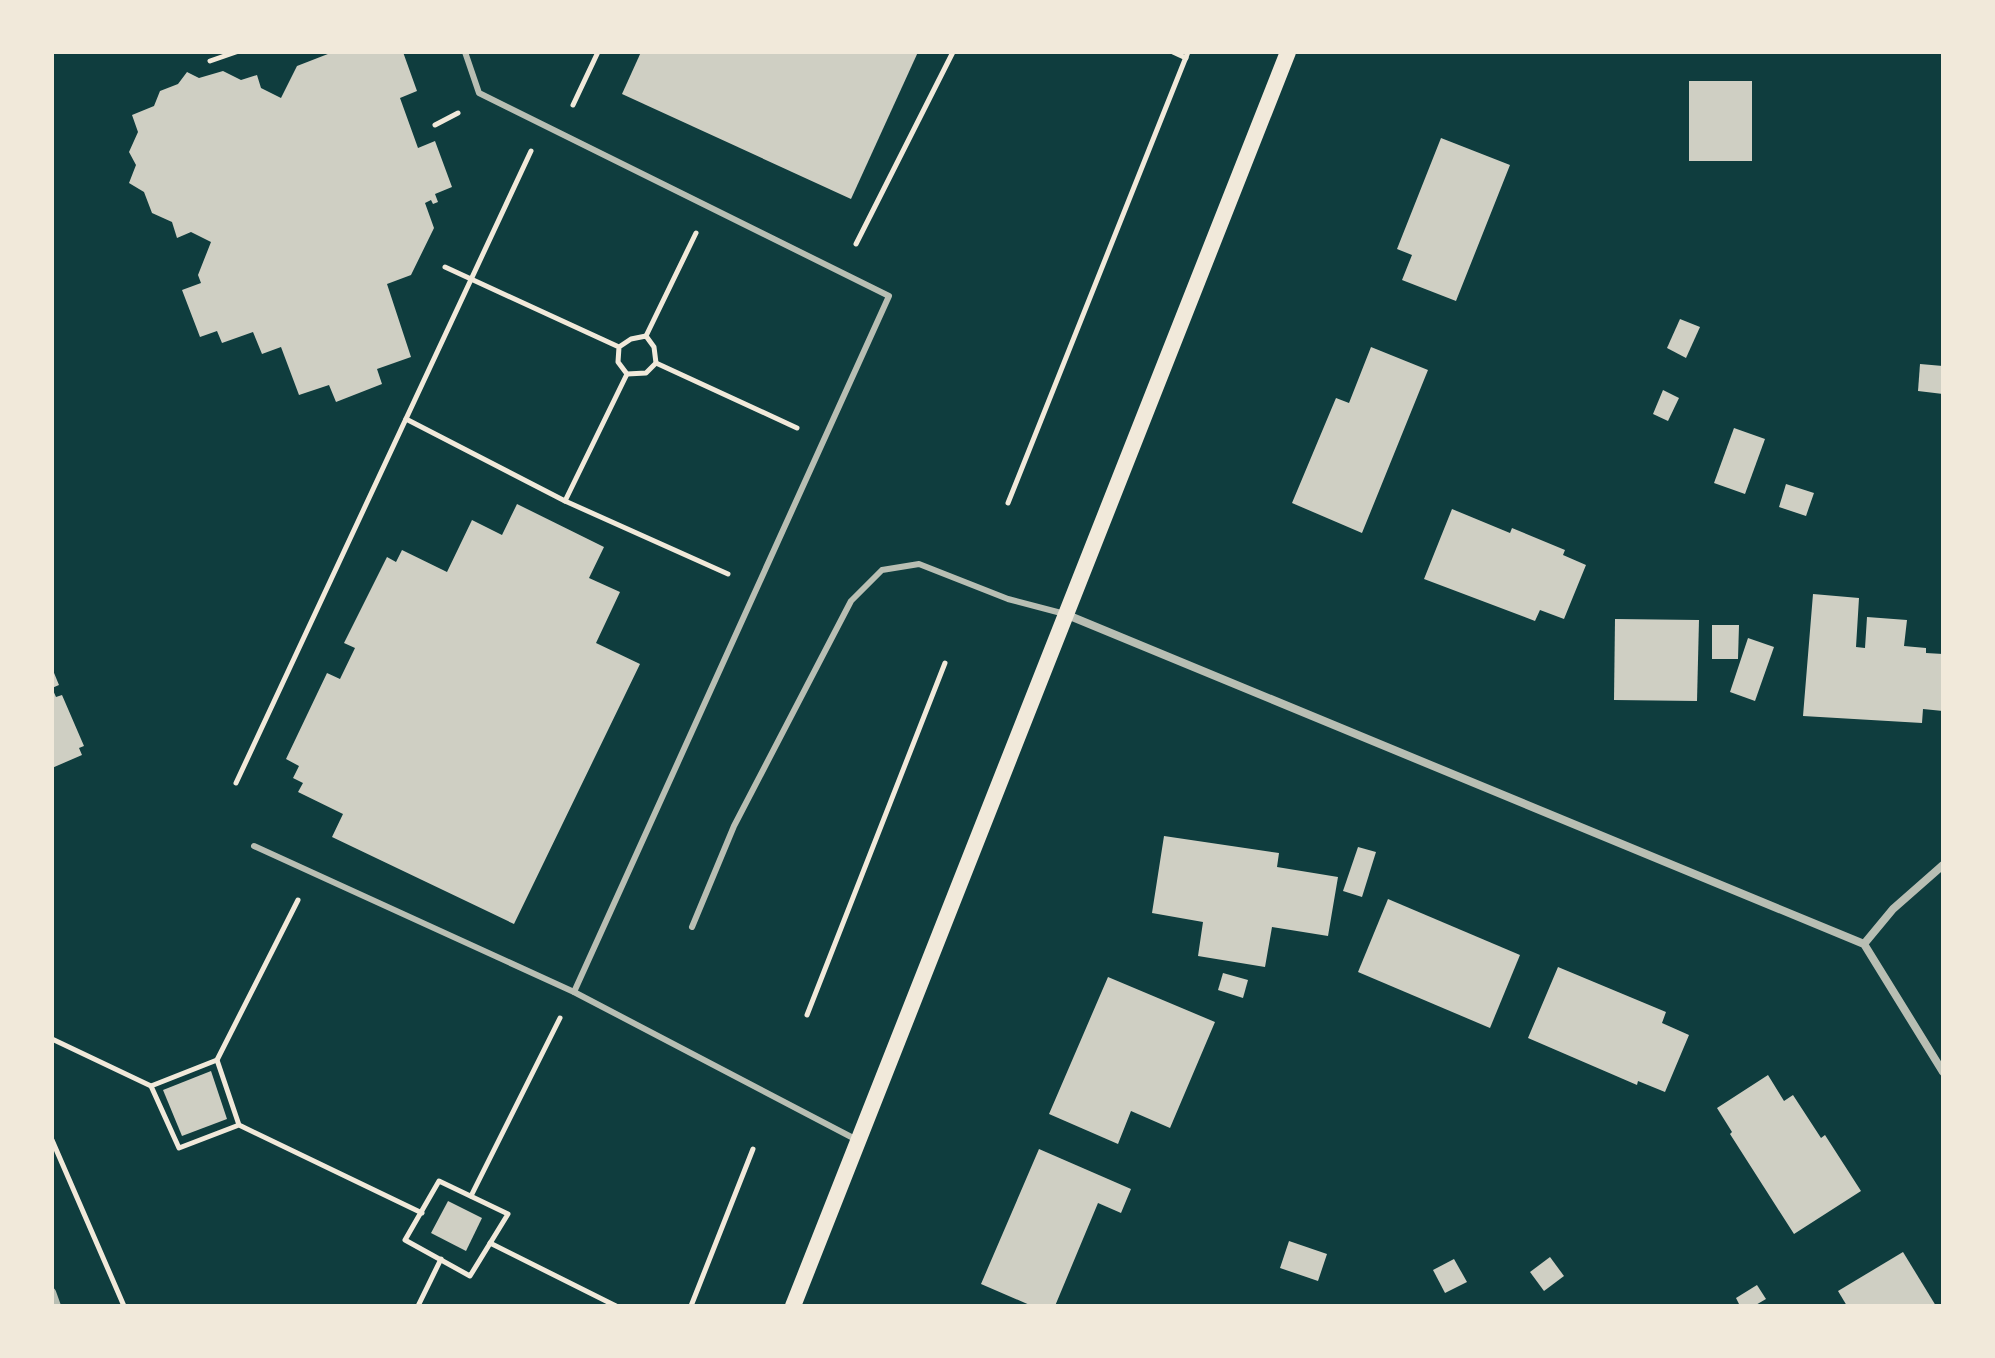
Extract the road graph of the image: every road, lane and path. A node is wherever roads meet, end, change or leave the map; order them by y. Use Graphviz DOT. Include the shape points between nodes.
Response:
graph roads {
  1 [pos="236,52"];
  2 [pos="465,52"];
  3 [pos="598,52"];
  4 [pos="953,52"];
  5 [pos="1173,52"];
  6 [pos="1288,52"];
  7 [pos="1187,55"];
  8 [pos="210,61"];
  9 [pos="543,124"];
  10 [pos="560,133"];
  11 [pos="709,206"];
  12 [pos="445,267"];
  13 [pos="842,272"];
  14 [pos="471,278"];
  15 [pos="646,336"];
  16 [pos="619,347"];
  17 [pos="656,363"];
  18 [pos="627,374"];
  19 [pos="406,419"];
  20 [pos="824,441"];
  21 [pos="1008,503"];
  22 [pos="1065,614"];
  23 [pos="945,663"];
  24 [pos="236,783"];
  25 [pos="254,846"];
  26 [pos="1943,865"];
  27 [pos="312,872"];
  28 [pos="692,927"];
  29 [pos="1864,944"];
  30 [pos="574,992"];
  31 [pos="807,1015"];
  32 [pos="52,1039"];
  33 [pos="217,1060"];
  34 [pos="1943,1072"];
  35 [pos="151,1086"];
  36 [pos="239,1125"];
  37 [pos="52,1140"];
  38 [pos="857,1140"];
  39 [pos="753,1149"];
  40 [pos="471,1196"];
  41 [pos="422,1213"];
  42 [pos="490,1243"];
  43 [pos="441,1259"];
  44 [pos="52,1292"];
  45 [pos="57,1306"];
  46 [pos="124,1306"];
  47 [pos="418,1306"];
  48 [pos="616,1306"];
  49 [pos="691,1306"];
  50 [pos="793,1306"];
  1 -- 8 [label="path"];
  2 -- 9 [label="lane" via="479,93"];
  3 -- 10 [label="path"];
  4 -- 13 [label="path"];
  5 -- 7 [label="path"];
  6 -- 22 [label="main road"];
  7 -- 21 [label="path"];
  9 -- 10 [label="lane"];
  9 -- 14 [label="path"];
  10 -- 11 [label="lane"];
  11 -- 13 [label="lane"];
  11 -- 15 [label="path"];
  12 -- 14 [label="path"];
  13 -- 20 [label="lane" via="889,296"];
  14 -- 16 [label="path"];
  14 -- 19 [label="path"];
  15 -- 16 [label="path"];
  15 -- 17 [label="path"];
  16 -- 18 [label="path" via="618,362"];
  17 -- 18 [label="path" via="646,373"];
  17 -- 20 [label="path"];
  18 -- 19 [label="path" via="565,501"];
  19 -- 24 [label="path"];
  20 -- 30 [label="lane"];
  22 -- 28 [label="lane" via="1008,599 919,564 882,570 851,601 734,826"];
  22 -- 29 [label="street"];
  22 -- 38 [label="main road"];
  23 -- 31 [label="path"];
  25 -- 27 [label="lane"];
  26 -- 29 [label="street" via="1893,909"];
  27 -- 30 [label="lane"];
  27 -- 33 [label="path"];
  29 -- 34 [label="street"];
  30 -- 38 [label="lane"];
  30 -- 40 [label="path"];
  32 -- 35 [label="path"];
  33 -- 35 [label="path"];
  33 -- 36 [label="path"];
  35 -- 36 [label="path" via="179,1148"];
  36 -- 41 [label="path"];
  37 -- 46 [label="path"];
  38 -- 50 [label="main road"];
  39 -- 49 [label="path"];
  40 -- 41 [label="path" via="439,1181"];
  40 -- 42 [label="path" via="508,1214"];
  41 -- 43 [label="path" via="405,1240"];
  42 -- 43 [label="path" via="470,1276"];
  42 -- 48 [label="path"];
  43 -- 47 [label="path"];
  44 -- 45 [label="street"];
}
